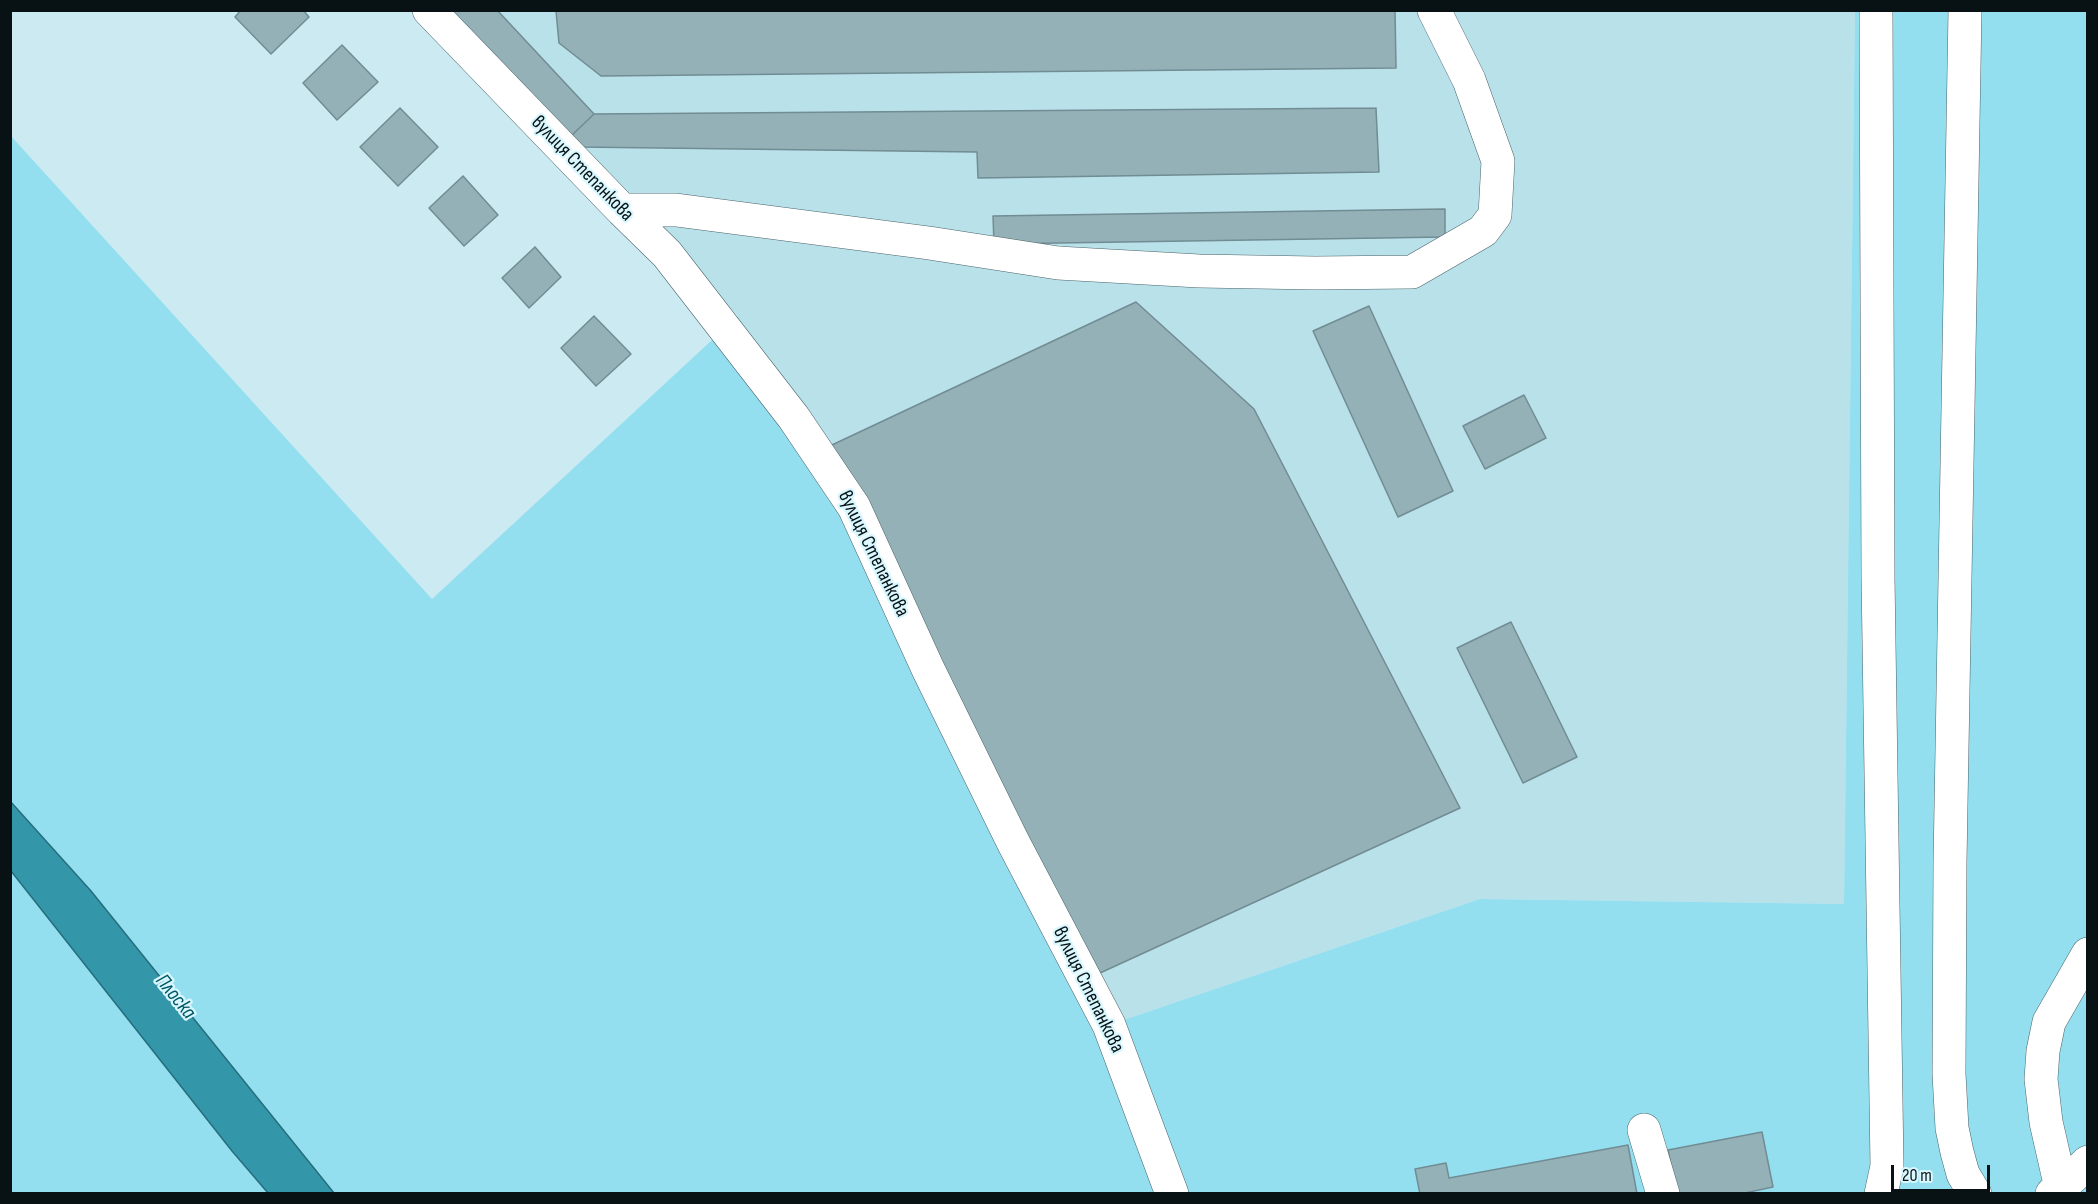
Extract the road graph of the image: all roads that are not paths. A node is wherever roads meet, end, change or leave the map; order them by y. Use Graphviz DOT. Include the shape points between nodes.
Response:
graph roads {
  1 [pos="429,10"];
  2 [pos="1434,10"];
  3 [pos="1876,10"];
  4 [pos="1965,10"];
  5 [pos="622,210"];
  6 [pos="2088,954"];
  7 [pos="1644,1130"];
  8 [pos="2088,1162"];
  9 [pos="2057,1191"];
  10 [pos="1172,1194"];
  11 [pos="1663,1194"];
  12 [pos="1881,1194"];
  13 [pos="1975,1194"];
  1 -- 5 [label="street, вулиця Степанкова"];
  2 -- 5 [label="street" via="1469,80 1498,161 1495,214 1483,231 1412,272 1280,273 1058,263 687,211"];
  3 -- 12 [label="street" via="1878,578 1887,1166"];
  4 -- 13 [label="street" via="1949,1074 1957,1152 1963,1174"];
  5 -- 10 [label="street, вулиця Степанкова" via="667,254 727,330 794,418 854,507 968,751 1109,1026"];
  6 -- 9 [label="street" via="2049,1022 2043,1051 2041,1079"];
  7 -- 11 [label="street"];
  8 -- 9 [label="street"];
}
